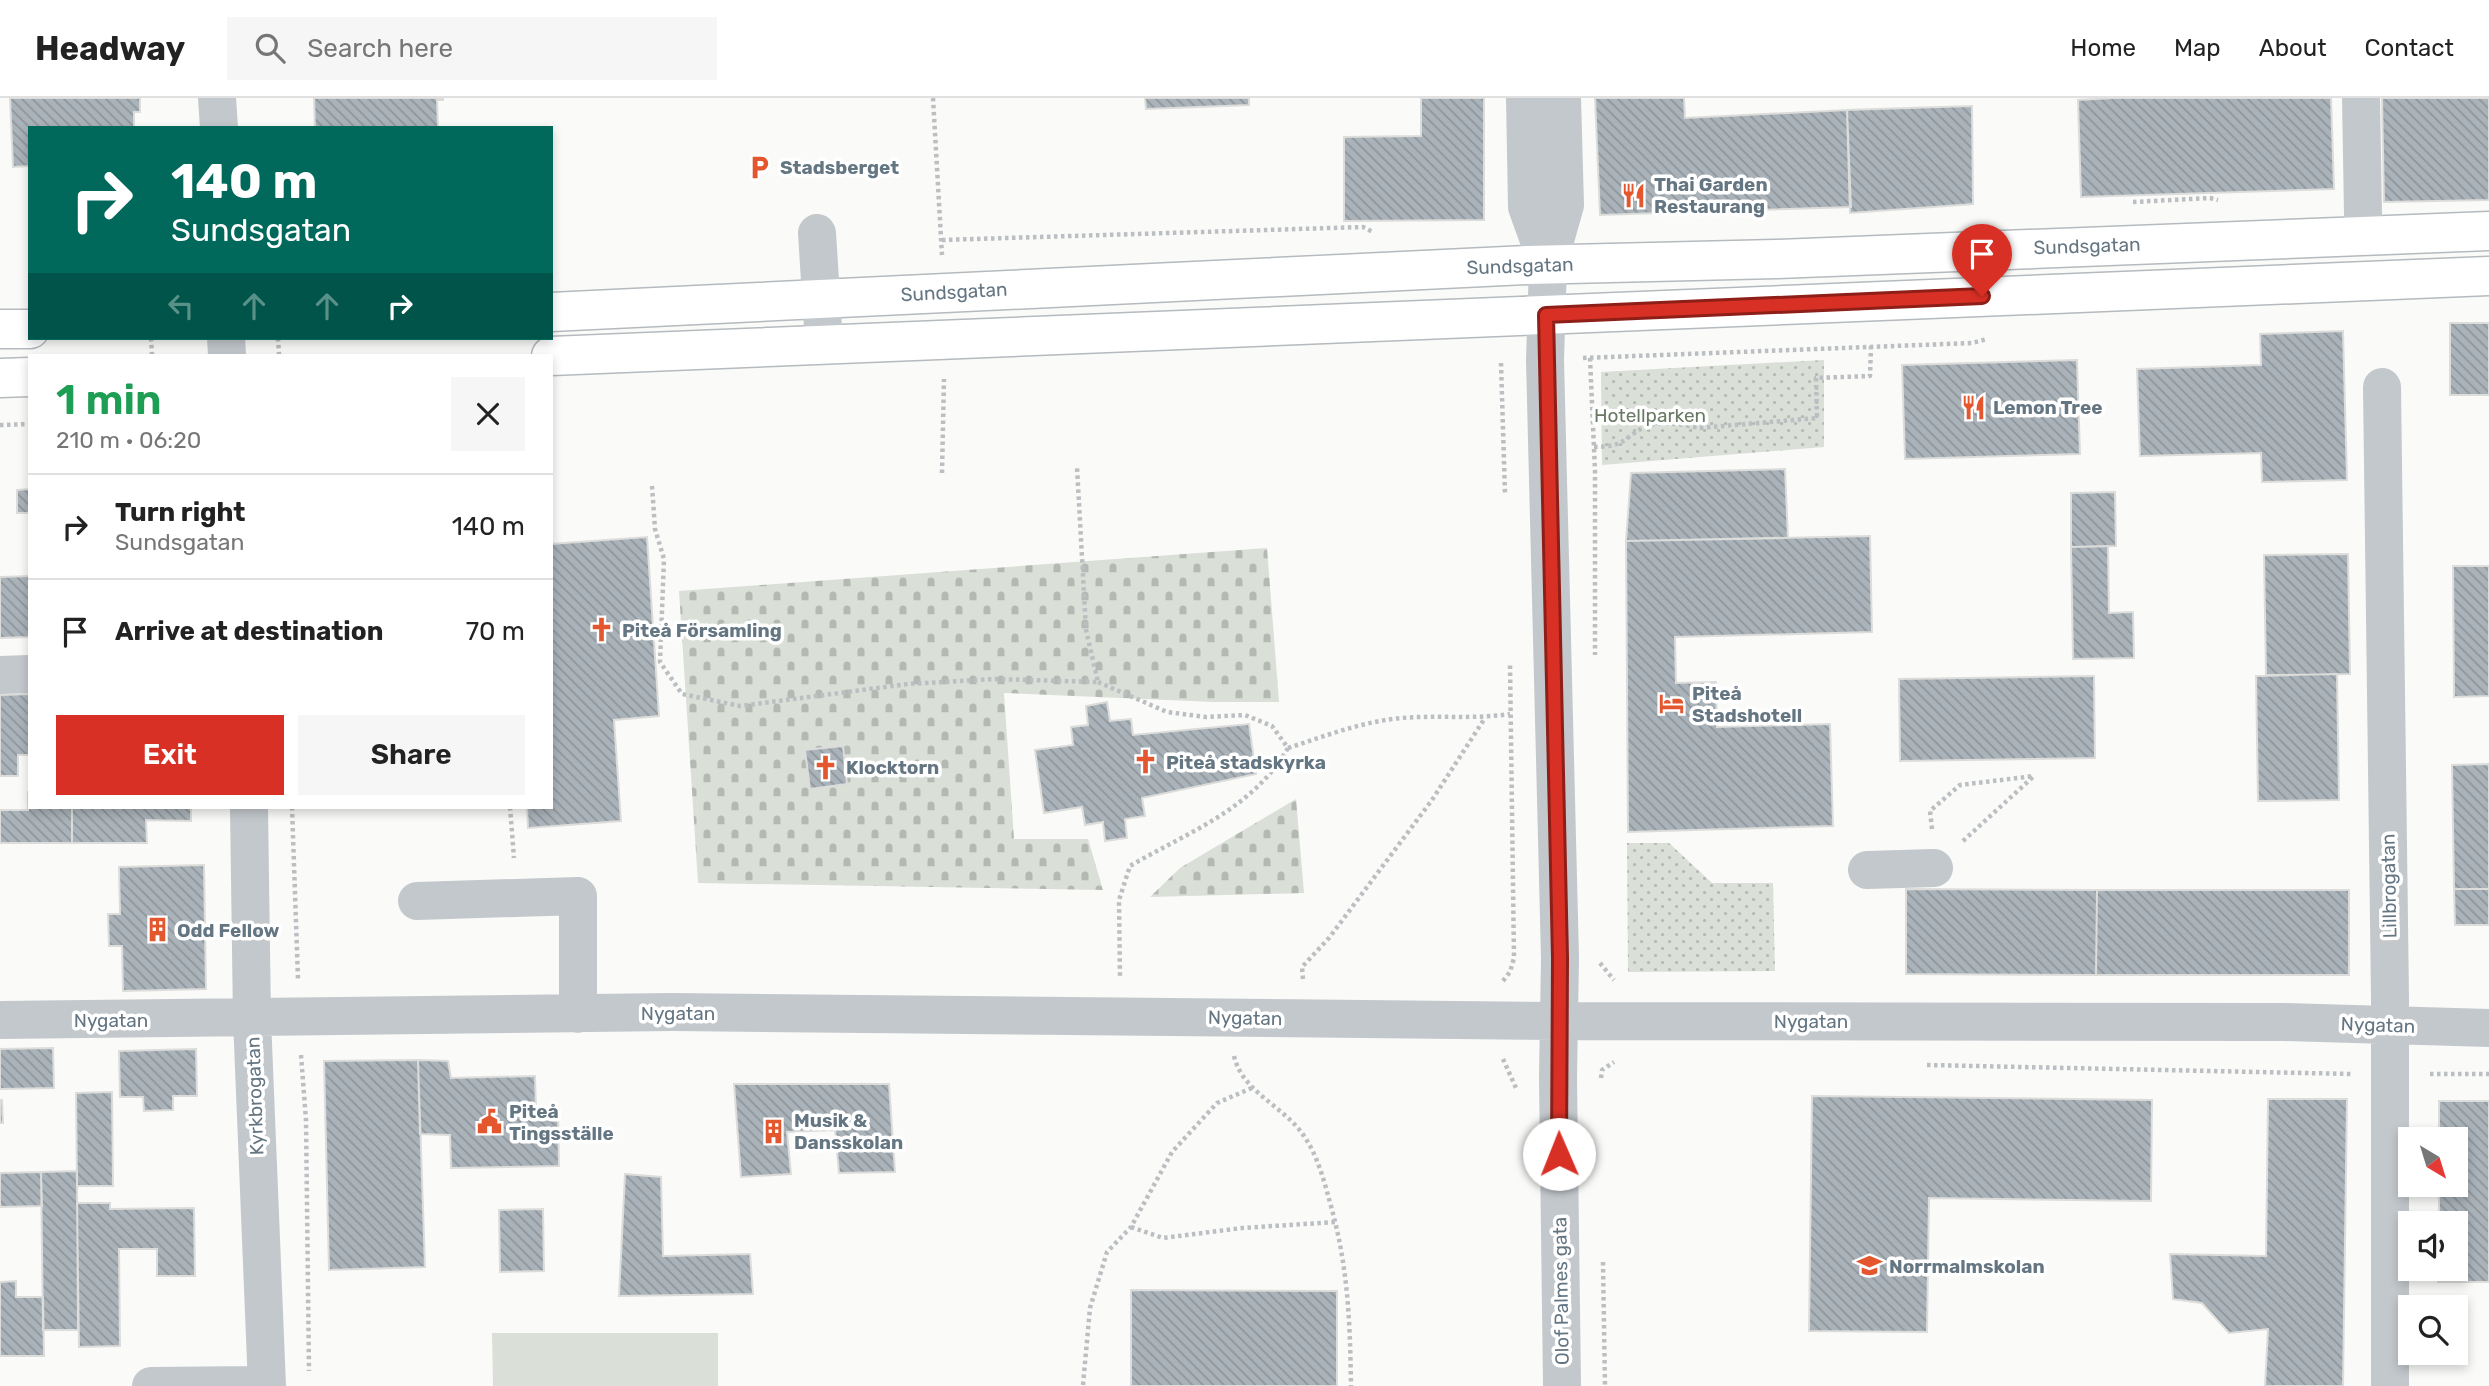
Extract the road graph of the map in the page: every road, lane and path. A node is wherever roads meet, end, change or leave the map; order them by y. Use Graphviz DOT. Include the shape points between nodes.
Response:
graph roads {
  1 [pos="217,98"];
  2 [pos="933,98"];
  3 [pos="1525,98"];
  4 [pos="1562,98"];
  5 [pos="2361,98"];
  6 [pos="219,126"];
  7 [pos="2363,214"];
  8 [pos="2489,230"];
  9 [pos="817,233"];
  10 [pos="1376,233"];
  11 [pos="942,240"];
  12 [pos="942,263"];
  13 [pos="1548,265"];
  14 [pos="2489,276"];
  15 [pos="821,298"];
  16 [pos="553,312"];
  17 [pos="1546,315"];
  18 [pos="0,329"];
  19 [pos="28,329"];
  20 [pos="824,344"];
  21 [pos="1871,346"];
  22 [pos="553,356"];
  23 [pos="1501,363"];
  24 [pos="944,370"];
  25 [pos="28,377"];
  26 [pos="0,378"];
  27 [pos="2382,387"];
  28 [pos="28,424"];
  29 [pos="0,425"];
  30 [pos="1594,447"];
  31 [pos="1077,467"];
  32 [pos="942,473"];
  33 [pos="652,486"];
  34 [pos="1505,497"];
  35 [pos="1509,651"];
  36 [pos="0,674"];
  37 [pos="28,674"];
  38 [pos="1098,682"];
  39 [pos="1510,714"];
  40 [pos="1485,718"];
  41 [pos="1288,748"];
  42 [pos="249,809"];
  43 [pos="292,809"];
  44 [pos="510,809"];
  45 [pos="512,827"];
  46 [pos="1934,868"];
  47 [pos="1867,870"];
  48 [pos="417,901"];
  49 [pos="1514,958"];
  50 [pos="1120,978"];
  51 [pos="1303,982"];
  52 [pos="578,1014"];
  53 [pos="299,1018"];
  54 [pos="252,1019"];
  55 [pos="0,1020"];
  56 [pos="1560,1021"];
  57 [pos="1619,1021"];
  58 [pos="2390,1026"];
  59 [pos="2489,1028"];
  60 [pos="1234,1055"];
  61 [pos="2178,1068"];
  62 [pos="2390,1074"];
  63 [pos="2489,1074"];
  64 [pos="1252,1088"];
  65 [pos="1601,1091"];
  66 [pos="1336,1222"];
  67 [pos="1131,1227"];
  68 [pos="1603,1252"];
  69 [pos="310,1383"];
  70 [pos="267,1385"];
  71 [pos="1083,1385"];
  72 [pos="151,1386"];
  73 [pos="1351,1386"];
  74 [pos="1562,1386"];
  75 [pos="1605,1386"];
  76 [pos="2390,1386"];
  1 -- 6 [label="street"];
  2 -- 11 [label="path"];
  3 -- 13 [label="street" via="1527,207"];
  4 -- 13 [label="street" via="1565,205"];
  5 -- 7 [label="street"];
  8 -- 13 [label="main road, Sundsgatan"];
  9 -- 15 [label="street"];
  10 -- 11 [label="path" via="1363,228"];
  11 -- 12 [label="path"];
  13 -- 15 [label="main road, Sundsgatan"];
  13 -- 17 [label="street, Olof Palmes gata"];
  14 -- 17 [label="main road"];
  15 -- 16 [label="main road, Sundsgatan"];
  15 -- 20 [label="street"];
  17 -- 20 [label="main road"];
  17 -- 56 [label="street, Olof Palmes gata"];
  18 -- 19 [label="main road"];
  20 -- 22 [label="main road"];
  21 -- 30 [label="path" via="1870,376 1816,378 1817,418 1700,428 1647,426 1619,446"];
  23 -- 34 [label="path"];
  24 -- 32 [label="path"];
  25 -- 26 [label="main road"];
  27 -- 58 [label="street, Lillbrogatan"];
  28 -- 29 [label="path"];
  31 -- 38 [label="path" via="1086,630"];
  33 -- 38 [label="path" via="655,529 664,559 660,662 682,694 740,706 908,684 995,679"];
  35 -- 39 [label="path"];
  36 -- 37 [label="street"];
  38 -- 41 [label="path" via="1167,712 1206,718 1245,715 1272,726"];
  39 -- 40 [label="path"];
  39 -- 49 [label="path"];
  40 -- 41 [label="path" via="1393,719"];
  40 -- 51 [label="path" via="1432,800 1302,967"];
  41 -- 50 [label="path" via="1264,782 1234,808 1200,831 1130,866 1119,900"];
  42 -- 54 [label="street, Kyrkbrogatan"];
  43 -- 53 [label="path"];
  44 -- 45 [label="path"];
  46 -- 46 [label="path" via="1984,822 2034,776 1960,785 1930,811"];
  46 -- 47 [label="street"];
  48 -- 52 [label="street" via="578,896"];
  52 -- 53 [label="street, Nygatan"];
  52 -- 56 [label="street, Nygatan"];
  53 -- 54 [label="street, Nygatan"];
  53 -- 69 [label="path" via="306,1120"];
  54 -- 55 [label="street, Nygatan"];
  54 -- 70 [label="street, Kyrkbrogatan"];
  56 -- 57 [label="street, Nygatan"];
  56 -- 74 [label="street, Olof Palmes gata"];
  57 -- 58 [label="street, Nygatan"];
  57 -- 65 [label="path" via="1619,1054 1602,1070"];
  58 -- 59 [label="street, Nygatan"];
  58 -- 62 [label="street, Lillbrogatan"];
  60 -- 64 [label="path" via="1242,1079"];
  61 -- 62 [label="path"];
  62 -- 63 [label="path"];
  62 -- 76 [label="street, Lillbrogatan"];
  64 -- 66 [label="path" via="1276,1105 1307,1140"];
  64 -- 67 [label="path" via="1217,1103 1172,1152"];
  66 -- 67 [label="path" via="1163,1238"];
  66 -- 73 [label="path" via="1349,1285"];
  67 -- 71 [label="path" via="1107,1252 1090,1308"];
  68 -- 75 [label="path"];
  70 -- 72 [label="street"];
}
